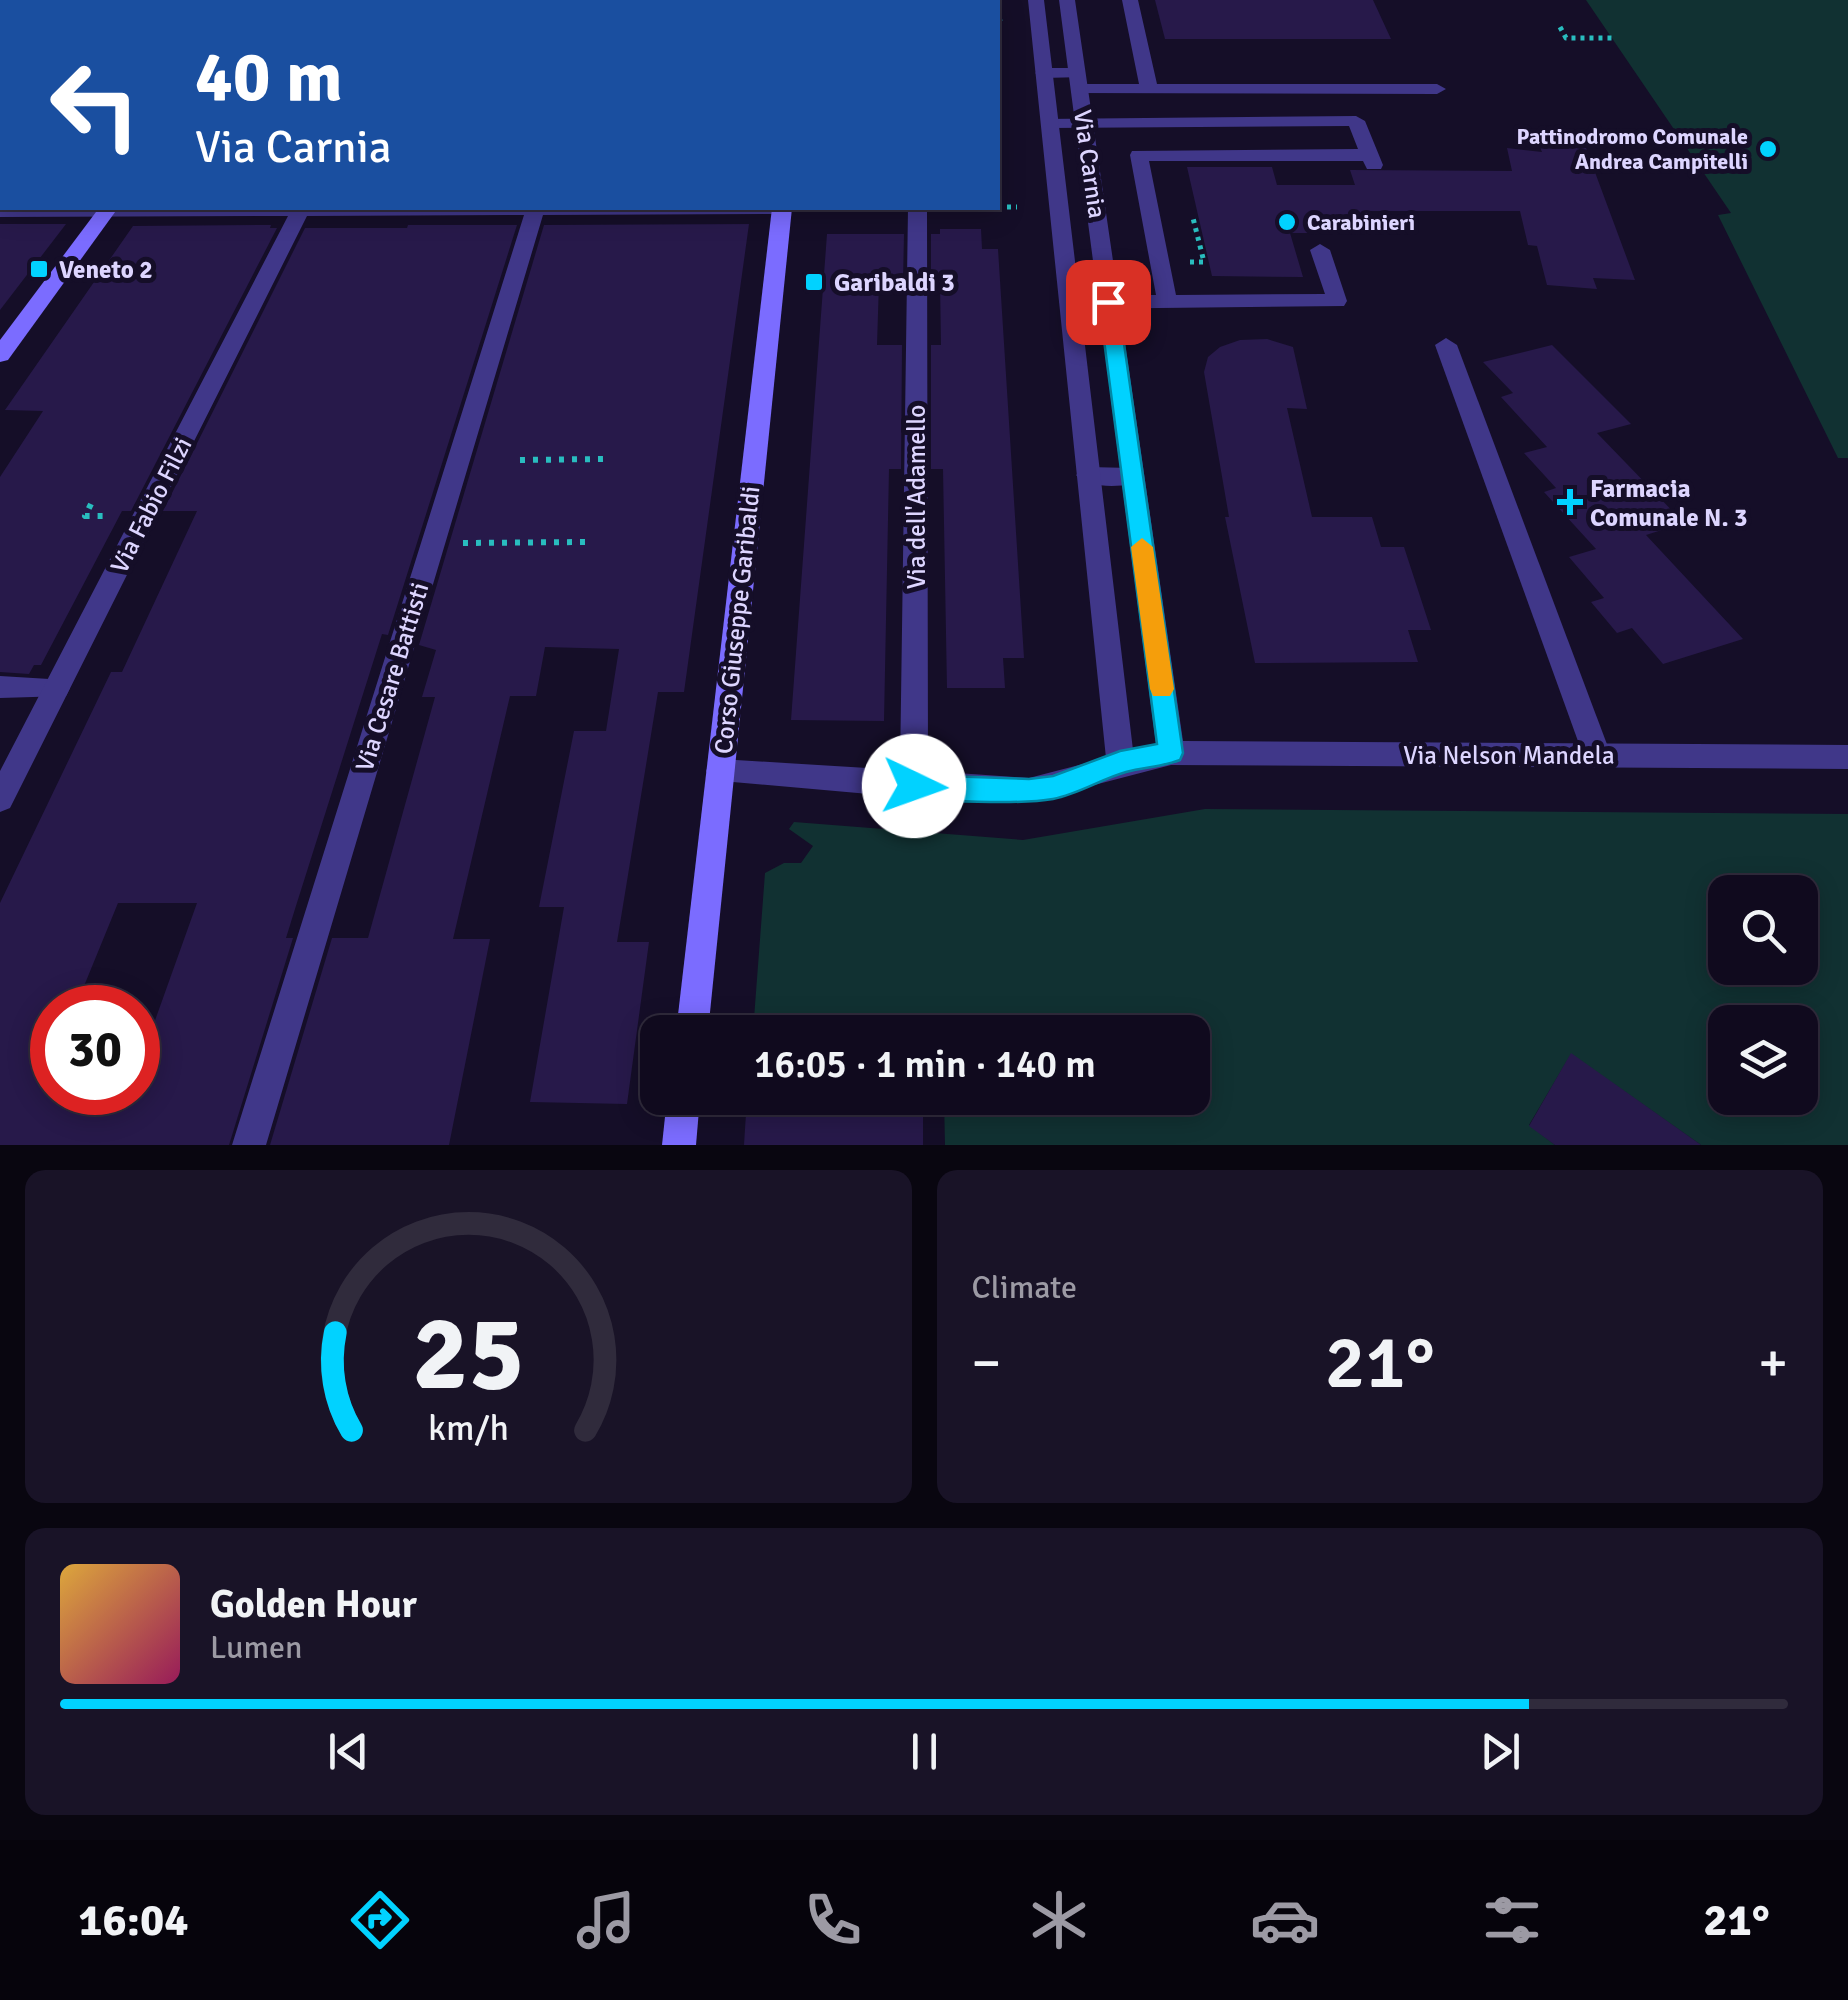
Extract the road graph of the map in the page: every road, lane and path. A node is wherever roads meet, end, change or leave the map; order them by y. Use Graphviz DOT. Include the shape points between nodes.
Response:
graph roads {
  1 [pos="1036,0"];
  2 [pos="1067,0"];
  3 [pos="1130,0"];
  4 [pos="1560,28"];
  5 [pos="1612,38"];
  6 [pos="1044,73"];
  7 [pos="1078,81"];
  8 [pos="1149,89"];
  9 [pos="1437,89"];
  10 [pos="1050,123"];
  11 [pos="1084,123"];
  12 [pos="1000,207"];
  13 [pos="1017,207"];
  14 [pos="54,210"];
  15 [pos="106,210"];
  16 [pos="301,210"];
  17 [pos="535,210"];
  18 [pos="782,210"];
  19 [pos="917,210"];
  20 [pos="0,211"];
  21 [pos="1320,250"];
  22 [pos="1168,301"];
  23 [pos="1069,302"];
  24 [pos="1108,302"];
  25 [pos="1446,345"];
  26 [pos="0,355"];
  27 [pos="603,459"];
  28 [pos="520,460"];
  29 [pos="1088,475"];
  30 [pos="1132,476"];
  31 [pos="586,542"];
  32 [pos="433,544"];
  33 [pos="0,687"];
  34 [pos="57,688"];
  35 [pos="1171,753"];
  36 [pos="1598,755"];
  37 [pos="1848,756"];
  38 [pos="1120,762"];
  39 [pos="720,771"];
  40 [pos="914,786"];
  41 [pos="0,800"];
  42 [pos="694,1015"];
  43 [pos="682,1115"];
  44 [pos="249,1145"];
  45 [pos="679,1145"];
  1 -- 6 [label="street, Via Carnia"];
  2 -- 7 [label="street, Via Carnia"];
  3 -- 8 [label="street"];
  4 -- 5 [label="path" via="1566,38"];
  6 -- 7 [label="street"];
  6 -- 10 [label="street, Via Carnia"];
  7 -- 8 [label="street"];
  7 -- 11 [label="street, Via Carnia"];
  8 -- 9 [label="street"];
  10 -- 11 [label="street"];
  10 -- 23 [label="street, Via Carnia"];
  11 -- 22 [label="street" via="1356,121 1372,160 1139,155"];
  11 -- 24 [label="street, Via Carnia"];
  12 -- 13 [label="path"];
  14 -- 20 [label="street"];
  15 -- 26 [label="street"];
  16 -- 34 [label="street, Via Fabio Filzi"];
  17 -- 32 [label="street, Via Cesare Battisti"];
  18 -- 39 [label="street, Corso Giuseppe Garibaldi"];
  19 -- 40 [label="street, Via dell'Adamello"];
  21 -- 22 [label="street" via="1336,301"];
  22 -- 24 [label="street"];
  23 -- 24 [label="street"];
  23 -- 29 [label="street, Via Carnia"];
  24 -- 30 [label="street, Via Carnia"];
  25 -- 36 [label="street"];
  27 -- 28 [label="path"];
  29 -- 30 [label="street"];
  29 -- 38 [label="street, Via Carnia"];
  30 -- 35 [label="street, Via Carnia"];
  31 -- 32 [label="path"];
  32 -- 44 [label="street, Via Cesare Battisti"];
  33 -- 34 [label="street"];
  34 -- 41 [label="street, Via Fabio Filzi"];
  35 -- 36 [label="street, Via Nelson Mandela"];
  35 -- 38 [label="street"];
  36 -- 37 [label="street, Via Nelson Mandela"];
  38 -- 40 [label="street" via="1070,784 1029,790"];
  39 -- 40 [label="street"];
  39 -- 42 [label="street, Corso Giuseppe Garibaldi"];
  43 -- 45 [label="street"];
}
